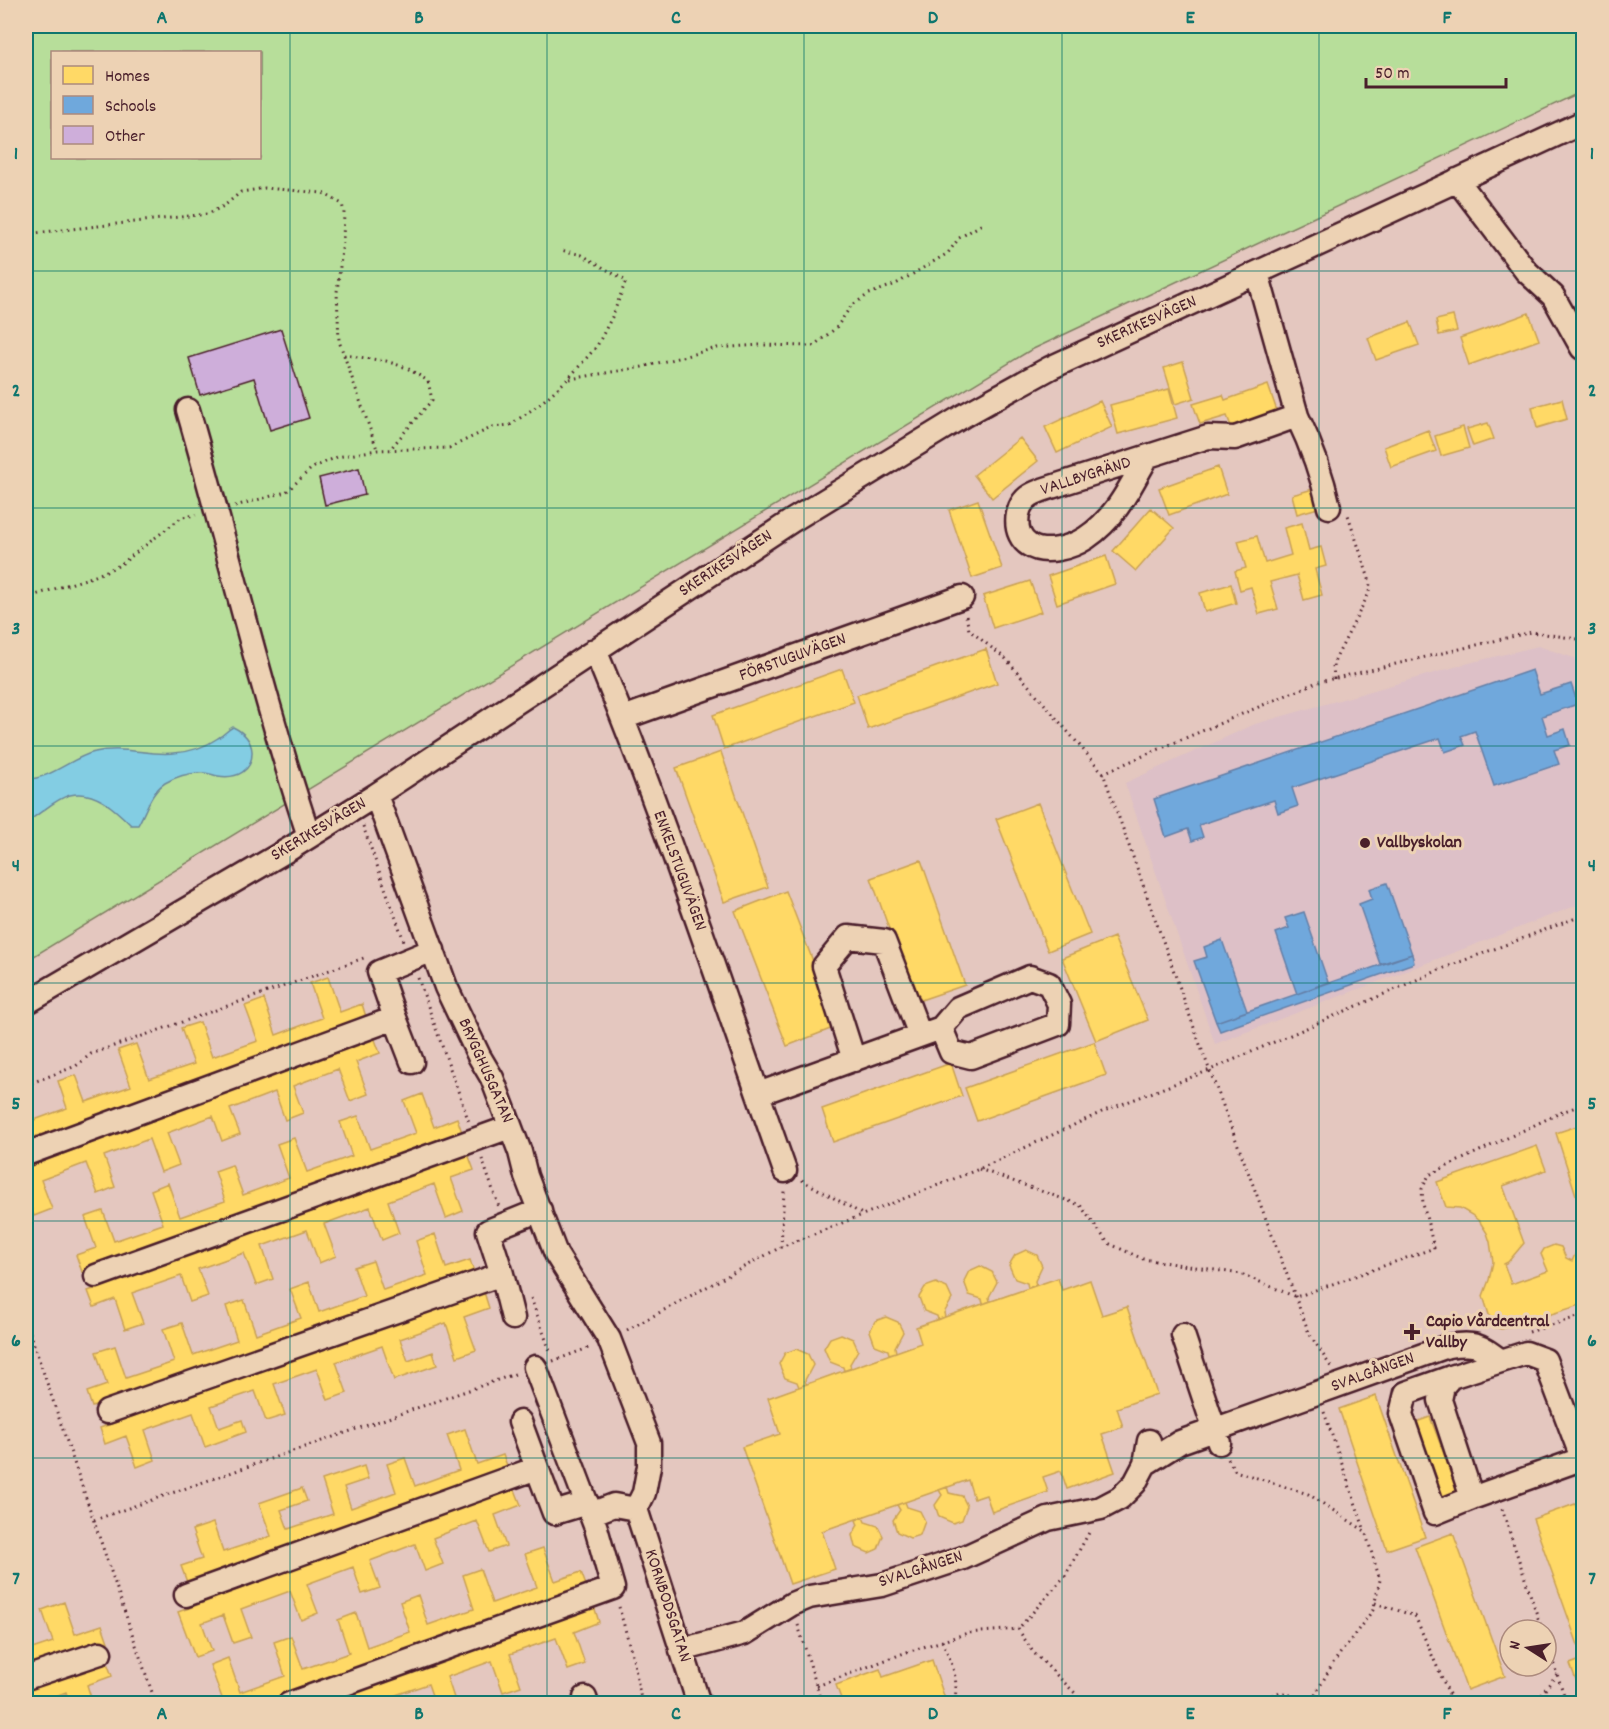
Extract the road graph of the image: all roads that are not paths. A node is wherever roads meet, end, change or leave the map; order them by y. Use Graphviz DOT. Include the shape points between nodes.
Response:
graph roads {
  1 [pos="1584,122"];
  2 [pos="1457,180"];
  3 [pos="1257,273"];
  4 [pos="1582,348"];
  5 [pos="188,410"];
  6 [pos="1297,416"];
  7 [pos="1147,457"];
  8 [pos="1338,509"];
  9 [pos="962,597"];
  10 [pos="595,650"];
  11 [pos="623,718"];
  12 [pos="376,795"];
  13 [pos="309,836"];
  14 [pos="433,950"];
  15 [pos="26,1003"];
  16 [pos="395,1018"];
  17 [pos="941,1028"];
  18 [pos="920,1035"];
  19 [pos="854,1060"];
  20 [pos="412,1062"];
  21 [pos="758,1094"];
  22 [pos="510,1127"];
  23 [pos="26,1154"];
  24 [pos="786,1171"];
  25 [pos="540,1210"];
  26 [pos="501,1274"];
  27 [pos="96,1276"];
  28 [pos="513,1318"];
  29 [pos="1183,1335"];
  30 [pos="1501,1361"];
  31 [pos="537,1367"];
  32 [pos="1450,1377"];
  33 [pos="107,1412"];
  34 [pos="520,1422"];
  35 [pos="1217,1437"];
  36 [pos="1149,1441"];
  37 [pos="1583,1460"];
  38 [pos="1144,1464"];
  39 [pos="537,1468"];
  40 [pos="1472,1498"];
  41 [pos="589,1508"];
  42 [pos="636,1509"];
  43 [pos="186,1596"];
  44 [pos="681,1650"];
  45 [pos="99,1653"];
  46 [pos="26,1678"];
  47 [pos="289,1704"];
  48 [pos="699,1704"];
  1 -- 2 [label="street, SKERIKESVÄGEN"];
  2 -- 3 [label="street, SKERIKESVÄGEN"];
  2 -- 4 [label="street" via="1526,271 1553,296"];
  3 -- 6 [label="street"];
  3 -- 10 [label="street, SKERIKESVÄGEN" via="1050,368 963,416 821,502"];
  5 -- 13 [label="street" via="286,768"];
  6 -- 7 [label="street, VALLBYGRÄND" via="1235,438 1208,437"];
  6 -- 8 [label="street"];
  7 -- 7 [label="street, VALLBYGRÄND" via="1029,495 1018,513 1021,535 1029,545 1043,550 1059,549 1085,539 1113,514"];
  9 -- 11 [label="street, FÖRSTUGUVÄGEN"];
  10 -- 11 [label="street, ENKELSTUGUVÄGEN"];
  10 -- 12 [label="street, SKERIKESVÄGEN"];
  11 -- 21 [label="street, ENKELSTUGUVÄGEN"];
  12 -- 13 [label="street, SKERIKESVÄGEN"];
  12 -- 14 [label="street, BRYGGHUSGATAN"];
  13 -- 15 [label="street, SKERIKESVÄGEN"];
  14 -- 16 [label="street" via="380,972"];
  14 -- 22 [label="street, BRYGGHUSGATAN" via="446,987 492,1078"];
  16 -- 20 [label="street"];
  16 -- 23 [label="street"];
  17 -- 17 [label="street" via="958,1008 1030,977 1049,984 1059,1004 1058,1024 971,1057 951,1053"];
  17 -- 18 [label="street"];
  18 -- 19 [label="street"];
  18 -- 19 [label="street" via="884,941 848,937 824,966"];
  19 -- 21 [label="street"];
  21 -- 24 [label="street, ENKELSTUGUVÄGEN"];
  22 -- 25 [label="street, BRYGGHUSGATAN"];
  22 -- 27 [label="street"];
  25 -- 26 [label="street" via="488,1231"];
  25 -- 42 [label="street, BRYGGHUSGATAN" via="556,1254 609,1340 648,1443 649,1466 644,1493"];
  26 -- 28 [label="street"];
  26 -- 33 [label="street"];
  29 -- 35 [label="street"];
  30 -- 32 [label="street"];
  30 -- 35 [label="street, SVALGÅNGEN" via="1468,1343 1448,1346 1337,1386"];
  30 -- 37 [label="street" via="1526,1353 1545,1359"];
  31 -- 41 [label="street"];
  32 -- 40 [label="street" via="1440,1400"];
  32 -- 40 [label="street" via="1406,1393 1401,1414 1435,1513"];
  34 -- 39 [label="street"];
  35 -- 38 [label="street, SVALGÅNGEN" via="1180,1442"];
  36 -- 38 [label="street, SVALGÅNGEN"];
  37 -- 40 [label="street"];
  38 -- 44 [label="street, SVALGÅNGEN" via="1135,1483 1101,1508 1047,1519 963,1558 882,1585 809,1597 745,1633"];
  39 -- 41 [label="street" via="554,1513"];
  39 -- 43 [label="street"];
  41 -- 42 [label="street" via="614,1505"];
  41 -- 47 [label="street" via="613,1588"];
  42 -- 44 [label="street, KORNBODSGATAN"];
  44 -- 48 [label="street, KORNBODSGATAN"];
  45 -- 46 [label="street"];
}
